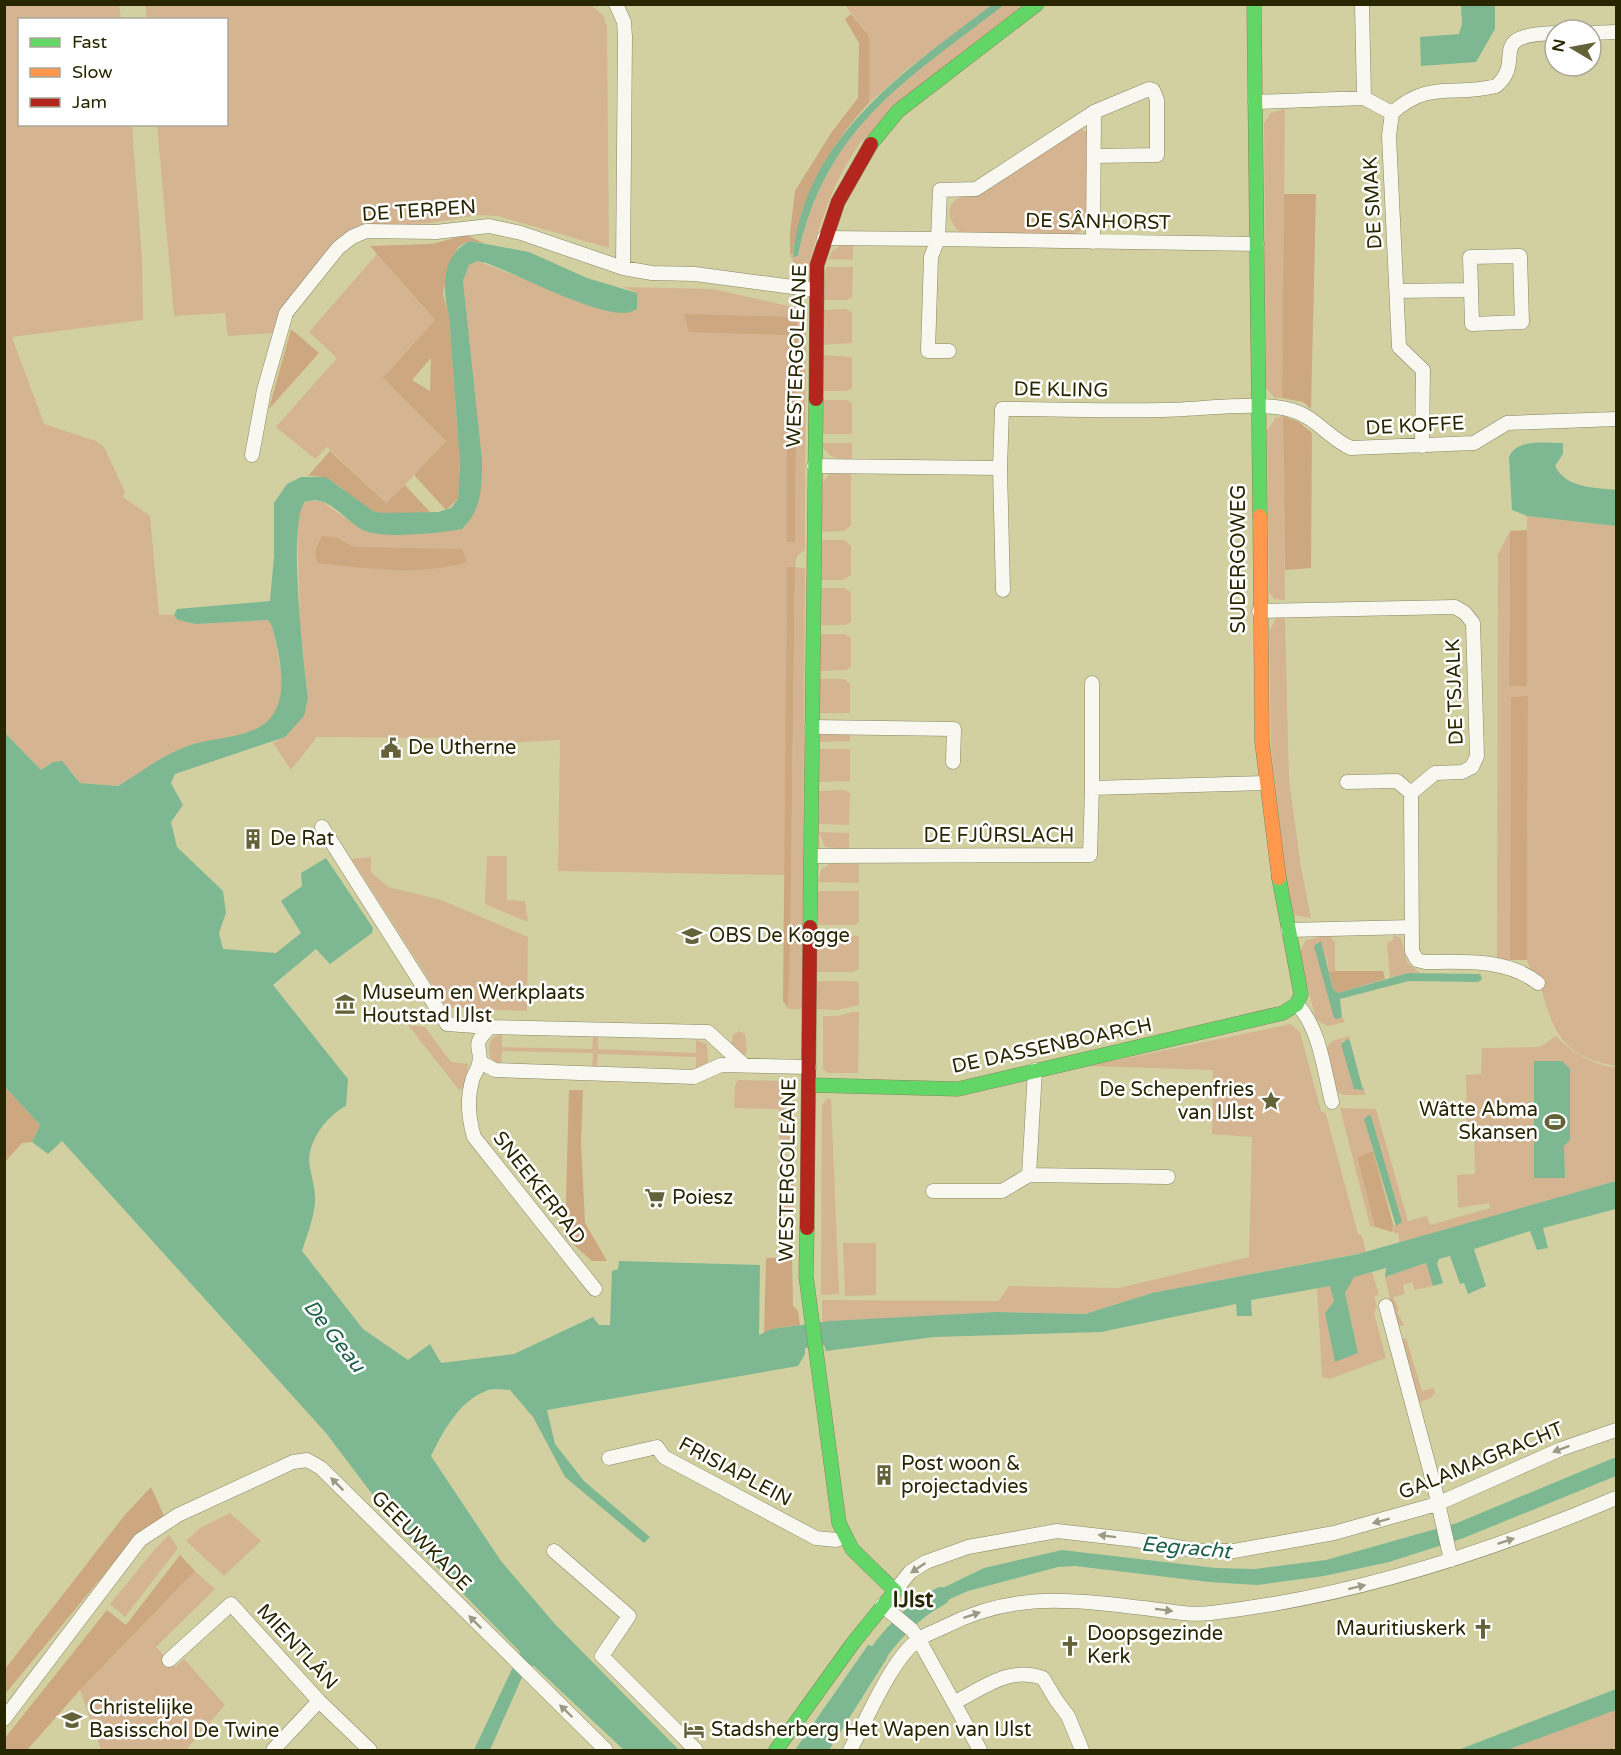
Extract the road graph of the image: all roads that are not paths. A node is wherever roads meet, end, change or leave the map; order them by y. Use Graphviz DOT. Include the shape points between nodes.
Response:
graph roads {
  1 [pos="616,4"];
  2 [pos="1037,4"];
  3 [pos="1254,4"];
  4 [pos="1362,4"];
  5 [pos="1543,33"];
  6 [pos="1364,98"];
  7 [pos="1255,102"];
  8 [pos="1094,112"];
  9 [pos="1392,112"];
  10 [pos="1095,156"];
  11 [pos="824,238"];
  12 [pos="938,239"];
  13 [pos="1094,242"];
  14 [pos="1257,244"];
  15 [pos="623,268"];
  16 [pos="815,290"];
  17 [pos="1398,291"];
  18 [pos="1471,291"];
  19 [pos="949,351"];
  20 [pos="1257,407"];
  21 [pos="1617,420"];
  22 [pos="1422,446"];
  23 [pos="252,455"];
  24 [pos="814,466"];
  25 [pos="1000,468"];
  26 [pos="1003,590"];
  27 [pos="1259,610"];
  28 [pos="1092,683"];
  29 [pos="812,727"];
  30 [pos="953,762"];
  31 [pos="1347,782"];
  32 [pos="1265,783"];
  33 [pos="1092,788"];
  34 [pos="1411,793"];
  35 [pos="322,828"];
  36 [pos="811,856"];
  37 [pos="1412,927"];
  38 [pos="1288,930"];
  39 [pos="1538,982"];
  40 [pos="1297,1004"];
  41 [pos="490,1027"];
  42 [pos="480,1062"];
  43 [pos="744,1065"];
  44 [pos="809,1067"];
  45 [pos="1035,1070"];
  46 [pos="809,1085"];
  47 [pos="1332,1102"];
  48 [pos="1029,1175"];
  49 [pos="1168,1177"];
  50 [pos="933,1191"];
  51 [pos="595,1289"];
  52 [pos="1386,1306"];
  53 [pos="1617,1430"];
  54 [pos="609,1458"];
  55 [pos="1617,1498"];
  56 [pos="1437,1504"];
  57 [pos="844,1537"];
  58 [pos="554,1551"];
  59 [pos="1449,1553"];
  60 [pos="895,1591"];
  61 [pos="886,1609"];
  62 [pos="916,1635"];
  63 [pos="169,1660"];
  64 [pos="319,1701"];
  65 [pos="955,1702"];
  66 [pos="4,1719"];
  67 [pos="273,1750"];
  68 [pos="370,1750"];
  69 [pos="606,1750"];
  70 [pos="696,1750"];
  71 [pos="776,1750"];
  72 [pos="850,1750"];
  73 [pos="980,1750"];
  74 [pos="1082,1750"];
  1 -- 15 [label="street" via="625,37"];
  2 -- 11 [label="street, WESTERGOLEANE" via="898,111 878,132 855,165"];
  3 -- 7 [label="street, SUDERGOWEG"];
  4 -- 6 [label="street"];
  5 -- 9 [label="street" via="1519,38 1509,50 1508,70 1496,86 1428,91 1409,98"];
  6 -- 7 [label="street"];
  6 -- 9 [label="street"];
  7 -- 14 [label="street, SUDERGOWEG"];
  8 -- 10 [label="street"];
  8 -- 10 [label="street" via="1149,89 1156,94 1157,155"];
  8 -- 12 [label="street" via="976,189 940,190"];
  9 -- 17 [label="street, DE SMAK" via="1389,136"];
  10 -- 13 [label="street"];
  11 -- 12 [label="street, DE SÂNHORST"];
  11 -- 16 [label="street, WESTERGOLEANE"];
  12 -- 13 [label="street, DE SÂNHORST"];
  12 -- 19 [label="street" via="931,257 928,351"];
  13 -- 14 [label="street, DE SÂNHORST"];
  14 -- 20 [label="street, SUDERGOWEG"];
  15 -- 16 [label="street, DE TERPEN"];
  15 -- 23 [label="street, DE TERPEN" via="489,226 436,232 366,231 352,237 324,264 286,313 264,390"];
  16 -- 24 [label="street, WESTERGOLEANE"];
  17 -- 18 [label="street"];
  17 -- 22 [label="street, DE SMAK" via="1400,347 1423,370"];
  18 -- 18 [label="street" via="1472,324 1522,322 1520,256 1470,257"];
  20 -- 22 [label="street, DE KOFFE" via="1304,414 1335,441 1350,448"];
  20 -- 25 [label="street, DE KLING" via="1002,409"];
  20 -- 27 [label="street, SUDERGOWEG"];
  21 -- 22 [label="street, DE KOFFE" via="1507,423 1474,443"];
  24 -- 25 [label="street"];
  24 -- 29 [label="street, WESTERGOLEANE"];
  25 -- 26 [label="street"];
  27 -- 32 [label="street, SUDERGOWEG"];
  27 -- 34 [label="street, DE TSJALK" via="1455,607 1465,613 1473,623 1477,756 1472,767 1461,772 1435,773"];
  28 -- 33 [label="street"];
  29 -- 30 [label="street" via="954,729"];
  29 -- 36 [label="street, WESTERGOLEANE"];
  31 -- 34 [label="street" via="1397,781"];
  32 -- 33 [label="street"];
  32 -- 38 [label="street, SUDERGOWEG"];
  33 -- 36 [label="street, DE FJÛRSLACH" via="1090,855"];
  34 -- 37 [label="street"];
  35 -- 41 [label="street" via="447,1024"];
  36 -- 44 [label="street, WESTERGOLEANE"];
  37 -- 38 [label="street"];
  37 -- 39 [label="street" via="1412,951 1417,960 1489,962 1528,974"];
  38 -- 40 [label="street, SUDERGOWEG" via="1300,984"];
  40 -- 45 [label="street, DE DASSENBOARCH" via="1283,1013"];
  40 -- 47 [label="street" via="1312,1026"];
  41 -- 42 [label="street, SNEEKERPAD" via="476,1049"];
  41 -- 43 [label="street" via="708,1032"];
  42 -- 43 [label="street" via="495,1070 694,1077 721,1065"];
  42 -- 51 [label="street, SNEEKERPAD" via="471,1082 469,1120 474,1137"];
  43 -- 44 [label="street"];
  44 -- 46 [label="street, WESTERGOLEANE"];
  45 -- 46 [label="street, DE DASSENBOARCH" via="958,1089"];
  45 -- 48 [label="street"];
  46 -- 57 [label="street, WESTERGOLEANE" via="806,1276"];
  48 -- 49 [label="street"];
  48 -- 50 [label="street" via="1002,1191"];
  52 -- 56 [label="street"];
  53 -- 56 [label="street, GALAMAGRACHT, one-way" via="1561,1449"];
  54 -- 57 [label="street, FRISIAPLEIN" via="657,1447 664,1457 816,1538"];
  59 -- 55 [label="street, one-way" via="1543,1529"];
  56 -- 59 [label="street"];
  56 -- 60 [label="street, GALAMAGRACHT, one-way" via="1334,1533 1234,1551 1200,1551 1057,1531 1009,1538 926,1562 910,1572"];
  57 -- 60 [label="street, WESTERGOLEANE"];
  58 -- 70 [label="street" via="630,1616 602,1656"];
  62 -- 59 [label="street, one-way" via="1020,1602 1070,1599 1209,1613 1324,1595"];
  60 -- 61 [label="street, GALAMAGRACHT"];
  61 -- 62 [label="street"];
  61 -- 71 [label="street, GALAMAGRACHT"];
  62 -- 65 [label="street"];
  62 -- 72 [label="street"];
  63 -- 64 [label="street, MIENTLÂN" via="231,1604"];
  64 -- 67 [label="street"];
  64 -- 68 [label="street, MIENTLÂN"];
  65 -- 73 [label="street"];
  65 -- 74 [label="street" via="1008,1675 1027,1672 1043,1678 1068,1716"];
  69 -- 66 [label="street, GEEUWKADE, one-way" via="321,1468 307,1460 293,1462 178,1515 140,1540"];
}
